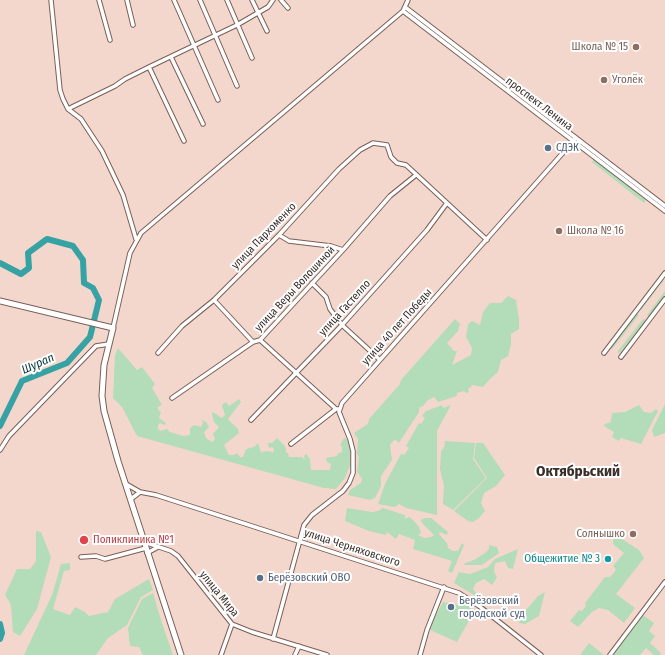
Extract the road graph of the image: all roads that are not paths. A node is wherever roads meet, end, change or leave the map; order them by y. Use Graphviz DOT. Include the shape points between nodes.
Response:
graph roads {
  1 [pos="51,0"];
  2 [pos="99,0"];
  3 [pos="127,0"];
  4 [pos="174,0"];
  5 [pos="200,0"];
  6 [pos="227,0"];
  7 [pos="252,0"];
  8 [pos="273,0"];
  9 [pos="281,0"];
  10 [pos="408,0"];
  11 [pos="288,8"];
  12 [pos="404,9"];
  13 [pos="258,13"];
  14 [pos="133,25"];
  15 [pos="237,25"];
  16 [pos="267,31"];
  17 [pos="216,36"];
  18 [pos="110,40"];
  19 [pos="194,46"];
  20 [pos="171,57"];
  21 [pos="252,58"];
  22 [pos="149,67"];
  23 [pos="237,86"];
  24 [pos="218,100"];
  25 [pos="68,109"];
  26 [pos="203,124"];
  27 [pos="574,139"];
  28 [pos="184,141"];
  29 [pos="416,175"];
  30 [pos="447,203"];
  31 [pos="665,206"];
  32 [pos="665,211"];
  33 [pos="278,235"];
  34 [pos="136,240"];
  35 [pos="487,240"];
  36 [pos="343,250"];
  37 [pos="665,273"];
  38 [pos="312,283"];
  39 [pos="665,299"];
  40 [pos="214,300"];
  41 [pos="0,301"];
  42 [pos="342,325"];
  43 [pos="112,328"];
  44 [pos="260,340"];
  45 [pos="253,342"];
  46 [pos="109,344"];
  47 [pos="158,353"];
  48 [pos="604,353"];
  49 [pos="621,357"];
  50 [pos="379,360"];
  51 [pos="296,374"];
  52 [pos="172,398"];
  53 [pos="337,409"];
  54 [pos="251,420"];
  55 [pos="291,444"];
  56 [pos="0,450"];
  57 [pos="126,484"];
  58 [pos="140,492"];
  59 [pos="131,499"];
  60 [pos="299,541"];
  61 [pos="144,542"];
  62 [pos="160,547"];
  63 [pos="146,551"];
  64 [pos="80,558"];
  65 [pos="665,582"];
  66 [pos="444,587"];
  67 [pos="232,624"];
  68 [pos="273,638"];
  69 [pos="299,646"];
  70 [pos="180,655"];
  71 [pos="221,655"];
  72 [pos="295,655"];
  73 [pos="327,655"];
  74 [pos="420,655"];
  75 [pos="541,655"];
  76 [pos="610,655"];
  1 -- 25 [label="street" via="60,90"];
  2 -- 18 [label="street"];
  3 -- 14 [label="street"];
  4 -- 19 [label="street"];
  5 -- 17 [label="street"];
  6 -- 15 [label="street"];
  7 -- 13 [label="street"];
  8 -- 13 [label="street" via="268,7"];
  9 -- 11 [label="street"];
  10 -- 12 [label="street"];
  12 -- 27 [label="street, проспект Ленина"];
  12 -- 34 [label="street" via="149,226"];
  13 -- 15 [label="street"];
  13 -- 16 [label="street"];
  15 -- 17 [label="street"];
  15 -- 21 [label="street"];
  17 -- 19 [label="street"];
  17 -- 23 [label="street"];
  19 -- 20 [label="street"];
  19 -- 24 [label="street"];
  20 -- 22 [label="street"];
  20 -- 26 [label="street"];
  22 -- 25 [label="street"];
  22 -- 28 [label="street"];
  25 -- 34 [label="street" via="81,119 102,152 123,195"];
  27 -- 31 [label="street, проспект Ленина"];
  27 -- 32 [label="street, проспект Ленина"];
  27 -- 35 [label="street, улица 40 лет Победы"];
  29 -- 30 [label="street"];
  29 -- 33 [label="street, улица Пархоменко" via="406,165 391,157 387,145 373,143 360,150 339,170"];
  29 -- 36 [label="street, улица Веры Волошиной" via="390,196"];
  30 -- 35 [label="street"];
  30 -- 42 [label="street, улица Гастелло" via="427,230"];
  33 -- 36 [label="street" via="289,241"];
  33 -- 40 [label="street, улица Пархоменко"];
  34 -- 43 [label="street" via="130,253"];
  35 -- 50 [label="street, улица 40 лет Победы"];
  36 -- 38 [label="street, улица Веры Волошиной"];
  37 -- 48 [label="street"];
  38 -- 42 [label="street" via="326,297 330,309"];
  38 -- 44 [label="street, улица Веры Волошиной"];
  39 -- 49 [label="street"];
  40 -- 45 [label="street"];
  40 -- 47 [label="street, улица Пархоменко" via="182,326"];
  41 -- 43 [label="main road"];
  42 -- 50 [label="street"];
  42 -- 51 [label="street, улица Гастелло"];
  43 -- 46 [label="main road"];
  44 -- 45 [label="street, улица Веры Волошиной"];
  44 -- 51 [label="street"];
  45 -- 52 [label="street, улица Веры Волошиной"];
  46 -- 56 [label="street" via="96,346 9,436"];
  46 -- 57 [label="main road" via="104,365 102,396 110,436"];
  50 -- 53 [label="street, улица 40 лет Победы"];
  51 -- 53 [label="street"];
  51 -- 54 [label="street, улица Гастелло"];
  53 -- 55 [label="street, улица 40 лет Победы"];
  53 -- 60 [label="street" via="350,438 353,473 343,491 304,525"];
  57 -- 58 [label="street, улица Черняховского"];
  57 -- 59 [label="main road"];
  58 -- 59 [label="street"];
  58 -- 60 [label="street, улица Черняховского"];
  59 -- 61 [label="main road"];
  60 -- 66 [label="street, улица Черняховского"];
  60 -- 68 [label="street"];
  61 -- 62 [label="street, улица Мира"];
  61 -- 63 [label="main road"];
  62 -- 63 [label="street"];
  62 -- 67 [label="street, улица Мира" via="178,556"];
  63 -- 64 [label="street" via="105,559 96,556"];
  63 -- 70 [label="main road"];
  65 -- 76 [label="street"];
  66 -- 74 [label="street"];
  66 -- 75 [label="street, улица Черняховского" via="468,598"];
  67 -- 68 [label="street, улица Мира"];
  67 -- 71 [label="street" via="221,649"];
  68 -- 69 [label="street, улица Мира"];
  69 -- 72 [label="street"];
  69 -- 73 [label="street, улица Мира"];
}
